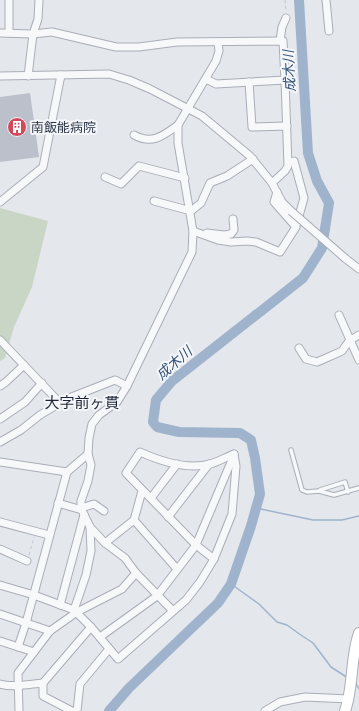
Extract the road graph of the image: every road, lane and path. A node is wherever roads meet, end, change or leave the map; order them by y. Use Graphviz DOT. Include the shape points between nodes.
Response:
graph roads {
  1 [pos="9,0"];
  2 [pos="39,0"];
  3 [pos="326,0"];
  4 [pos="286,18"];
  5 [pos="329,31"];
  6 [pos="0,33"];
  7 [pos="8,33"];
  8 [pos="33,34"];
  9 [pos="280,41"];
  10 [pos="218,42"];
  11 [pos="61,75"];
  12 [pos="0,76"];
  13 [pos="28,76"];
  14 [pos="206,78"];
  15 [pos="285,80"];
  16 [pos="249,82"];
  17 [pos="188,109"];
  18 [pos="178,125"];
  19 [pos="287,126"];
  20 [pos="134,135"];
  21 [pos="253,159"];
  22 [pos="294,161"];
  23 [pos="105,177"];
  24 [pos="185,178"];
  25 [pos="272,182"];
  26 [pos="277,192"];
  27 [pos="154,201"];
  28 [pos="0,202"];
  29 [pos="191,211"];
  30 [pos="233,219"];
  31 [pos="296,227"];
  32 [pos="193,231"];
  33 [pos="359,269"];
  34 [pos="339,315"];
  35 [pos="359,335"];
  36 [pos="0,340"];
  37 [pos="349,340"];
  38 [pos="299,348"];
  39 [pos="359,360"];
  40 [pos="24,365"];
  41 [pos="42,383"];
  42 [pos="0,386"];
  43 [pos="127,386"];
  44 [pos="60,402"];
  45 [pos="0,419"];
  46 [pos="0,442"];
  47 [pos="291,450"];
  48 [pos="88,454"];
  49 [pos="234,454"];
  50 [pos="0,462"];
  51 [pos="177,464"];
  52 [pos="209,464"];
  53 [pos="67,472"];
  54 [pos="359,488"];
  55 [pos="142,491"];
  56 [pos="319,491"];
  57 [pos="348,492"];
  58 [pos="150,498"];
  59 [pos="58,503"];
  60 [pos="82,511"];
  61 [pos="104,511"];
  62 [pos="168,517"];
  63 [pos="134,520"];
  64 [pos="0,522"];
  65 [pos="90,527"];
  66 [pos="35,531"];
  67 [pos="49,535"];
  68 [pos="105,543"];
  69 [pos="196,545"];
  70 [pos="0,549"];
  71 [pos="214,559"];
  72 [pos="27,561"];
  73 [pos="178,569"];
  74 [pos="136,573"];
  75 [pos="0,585"];
  76 [pos="34,595"];
  77 [pos="157,596"];
  78 [pos="60,605"];
  79 [pos="76,611"];
  80 [pos="173,611"];
  81 [pos="0,614"];
  82 [pos="26,623"];
  83 [pos="91,627"];
  84 [pos="50,631"];
  85 [pos="359,633"];
  86 [pos="100,637"];
  87 [pos="0,641"];
  88 [pos="18,647"];
  89 [pos="109,648"];
  90 [pos="34,652"];
  91 [pos="44,683"];
  92 [pos="0,684"];
  93 [pos="17,685"];
  94 [pos="349,700"];
  95 [pos="19,711"];
  96 [pos="72,711"];
  97 [pos="77,711"];
  98 [pos="265,711"];
  99 [pos="344,711"];
  1 -- 7 [label="street"];
  2 -- 8 [label="street" via="38,19"];
  3 -- 5 [label="street"];
  4 -- 9 [label="street"];
  6 -- 7 [label="street"];
  7 -- 8 [label="street"];
  8 -- 10 [label="street" via="52,32 116,47 177,42"];
  8 -- 13 [label="street"];
  9 -- 10 [label="street"];
  9 -- 15 [label="street" via="283,40"];
  10 -- 14 [label="street" via="216,61"];
  11 -- 13 [label="street"];
  11 -- 17 [label="street" via="109,74 150,89"];
  11 -- 28 [label="street" via="43,167"];
  12 -- 13 [label="street"];
  14 -- 16 [label="street" via="216,84"];
  14 -- 17 [label="street"];
  15 -- 16 [label="street"];
  15 -- 19 [label="street"];
  16 -- 19 [label="street" via="252,127"];
  17 -- 18 [label="street"];
  17 -- 21 [label="street" via="202,116"];
  18 -- 20 [label="street" via="152,140"];
  18 -- 24 [label="street" via="178,143"];
  19 -- 25 [label="street" via="288,166 286,171"];
  21 -- 25 [label="street"];
  21 -- 29 [label="street" via="227,176 210,183 201,203"];
  22 -- 31 [label="street" via="304,198"];
  23 -- 24 [label="street" via="121,184 139,166"];
  24 -- 29 [label="street"];
  25 -- 26 [label="street"];
  26 -- 31 [label="street" via="274,202"];
  26 -- 33 [label="street, bridge" via="291,211"];
  27 -- 29 [label="street"];
  29 -- 32 [label="street"];
  30 -- 32 [label="street" via="234,230 231,234"];
  31 -- 32 [label="street" via="280,252 256,242 218,240"];
  32 -- 43 [label="street" via="191,255"];
  34 -- 37 [label="street"];
  35 -- 37 [label="street"];
  36 -- 40 [label="street"];
  37 -- 38 [label="street" via="342,351 317,362 306,359"];
  37 -- 39 [label="street"];
  40 -- 41 [label="street"];
  40 -- 42 [label="street"];
  41 -- 44 [label="street"];
  41 -- 45 [label="street" via="25,402"];
  43 -- 44 [label="street" via="115,380"];
  43 -- 48 [label="street" via="117,402 99,415 92,424"];
  44 -- 46 [label="street"];
  47 -- 56 [label="lane" via="302,490"];
  48 -- 53 [label="street"];
  48 -- 60 [label="street" via="91,465 81,501"];
  49 -- 52 [label="street"];
  49 -- 69 [label="street"];
  49 -- 71 [label="street" via="236,466 232,514"];
  50 -- 53 [label="street"];
  51 -- 52 [label="street"];
  51 -- 55 [label="street" via="158,460 140,452 126,473"];
  51 -- 58 [label="street"];
  52 -- 62 [label="street"];
  53 -- 59 [label="street"];
  54 -- 57 [label="lane"];
  55 -- 58 [label="street"];
  55 -- 63 [label="street"];
  56 -- 57 [label="lane" via="334,495"];
  56 -- 57 [label="lane" via="345,482"];
  58 -- 62 [label="street"];
  59 -- 60 [label="street"];
  59 -- 67 [label="street"];
  60 -- 61 [label="street" via="94,504"];
  60 -- 65 [label="street"];
  60 -- 78 [label="street"];
  62 -- 69 [label="street"];
  63 -- 68 [label="street"];
  63 -- 73 [label="street"];
  64 -- 66 [label="street"];
  65 -- 68 [label="street"];
  65 -- 79 [label="street" via="91,551"];
  66 -- 67 [label="street"];
  66 -- 72 [label="path"];
  67 -- 76 [label="street"];
  68 -- 74 [label="street" via="125,558"];
  69 -- 71 [label="street"];
  69 -- 73 [label="street"];
  70 -- 72 [label="street"];
  71 -- 80 [label="street" via="186,600"];
  73 -- 77 [label="street"];
  74 -- 77 [label="street"];
  74 -- 79 [label="street" via="122,589"];
  75 -- 76 [label="street"];
  76 -- 78 [label="street"];
  76 -- 82 [label="street"];
  77 -- 80 [label="street"];
  77 -- 86 [label="street"];
  78 -- 79 [label="street"];
  79 -- 83 [label="street"];
  79 -- 84 [label="street"];
  80 -- 89 [label="street" via="118,659"];
  81 -- 82 [label="street"];
  82 -- 84 [label="street"];
  82 -- 88 [label="street"];
  83 -- 86 [label="street"];
  83 -- 91 [label="street"];
  84 -- 90 [label="street"];
  85 -- 94 [label="main road"];
  86 -- 89 [label="street"];
  87 -- 88 [label="street"];
  88 -- 90 [label="street"];
  89 -- 97 [label="street" via="80,684"];
  90 -- 93 [label="street" via="18,673"];
  91 -- 93 [label="street"];
  91 -- 96 [label="street" via="43,696"];
  92 -- 93 [label="street"];
  93 -- 95 [label="street"];
  94 -- 98 [label="street" via="305,697 280,702"];
  94 -- 99 [label="main road"];
}
